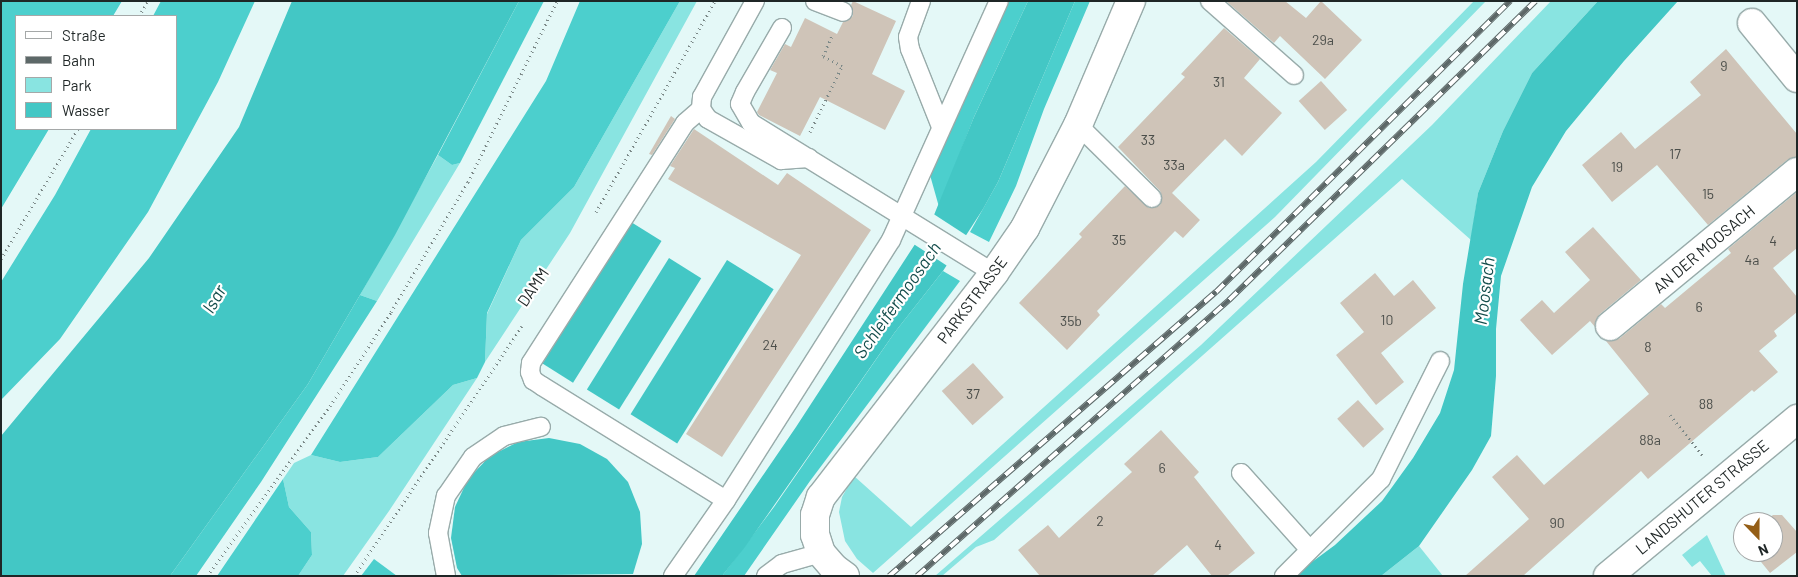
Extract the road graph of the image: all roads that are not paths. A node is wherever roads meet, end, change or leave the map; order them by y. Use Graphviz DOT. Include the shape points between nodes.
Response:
graph roads {
  1 [pos="755,1"];
  2 [pos="815,1"];
  3 [pos="921,1"];
  4 [pos="999,1"];
  5 [pos="1131,1"];
  6 [pos="1210,1"];
  7 [pos="844,12"];
  8 [pos="1752,23"];
  9 [pos="782,28"];
  10 [pos="1294,75"];
  11 [pos="1797,78"];
  12 [pos="701,109"];
  13 [pos="1078,125"];
  14 [pos="941,127"];
  15 [pos="804,155"];
  16 [pos="1797,172"];
  17 [pos="1152,198"];
  18 [pos="902,216"];
  19 [pos="994,273"];
  20 [pos="1610,326"];
  21 [pos="1440,360"];
  22 [pos="1797,419"];
  23 [pos="542,427"];
  24 [pos="1241,473"];
  25 [pos="726,500"];
  26 [pos="1310,550"];
  27 [pos="821,553"];
  28 [pos="446,576"];
  29 [pos="673,576"];
  30 [pos="766,576"];
  31 [pos="845,576"];
  32 [pos="1284,576"];
  33 [pos="1608,576"];
  1 -- 12 [label="lane" via="702,97"];
  2 -- 7 [label="lane"];
  3 -- 14 [label="lane" via="908,37"];
  4 -- 14 [label="lane"];
  5 -- 13 [label="street, PARKSTRASSE"];
  6 -- 10 [label="lane"];
  8 -- 11 [label="street"];
  9 -- 15 [label="lane" via="740,104 751,123"];
  12 -- 15 [label="lane" via="708,119 781,160"];
  12 -- 25 [label="lane" via="685,123 531,363 530,372 533,380 542,386"];
  13 -- 17 [label="lane"];
  13 -- 19 [label="street, PARKSTRASSE" via="1025,228"];
  14 -- 18 [label="lane"];
  15 -- 18 [label="lane"];
  16 -- 20 [label="street, AN DER MOOSACH"];
  18 -- 19 [label="lane"];
  18 -- 25 [label="lane" via="891,240"];
  19 -- 27 [label="street, PARKSTRASSE" via="820,498 814,515 815,535"];
  21 -- 26 [label="lane" via="1380,479"];
  22 -- 33 [label="street, LANDSHUTER STRASSE"];
  23 -- 28 [label="lane" via="504,436 473,457 446,496 438,533"];
  24 -- 26 [label="lane"];
  25 -- 29 [label="lane"];
  26 -- 32 [label="lane"];
  27 -- 30 [label="lane" via="782,564"];
  27 -- 31 [label="street, PARKSTRASSE"];
}
